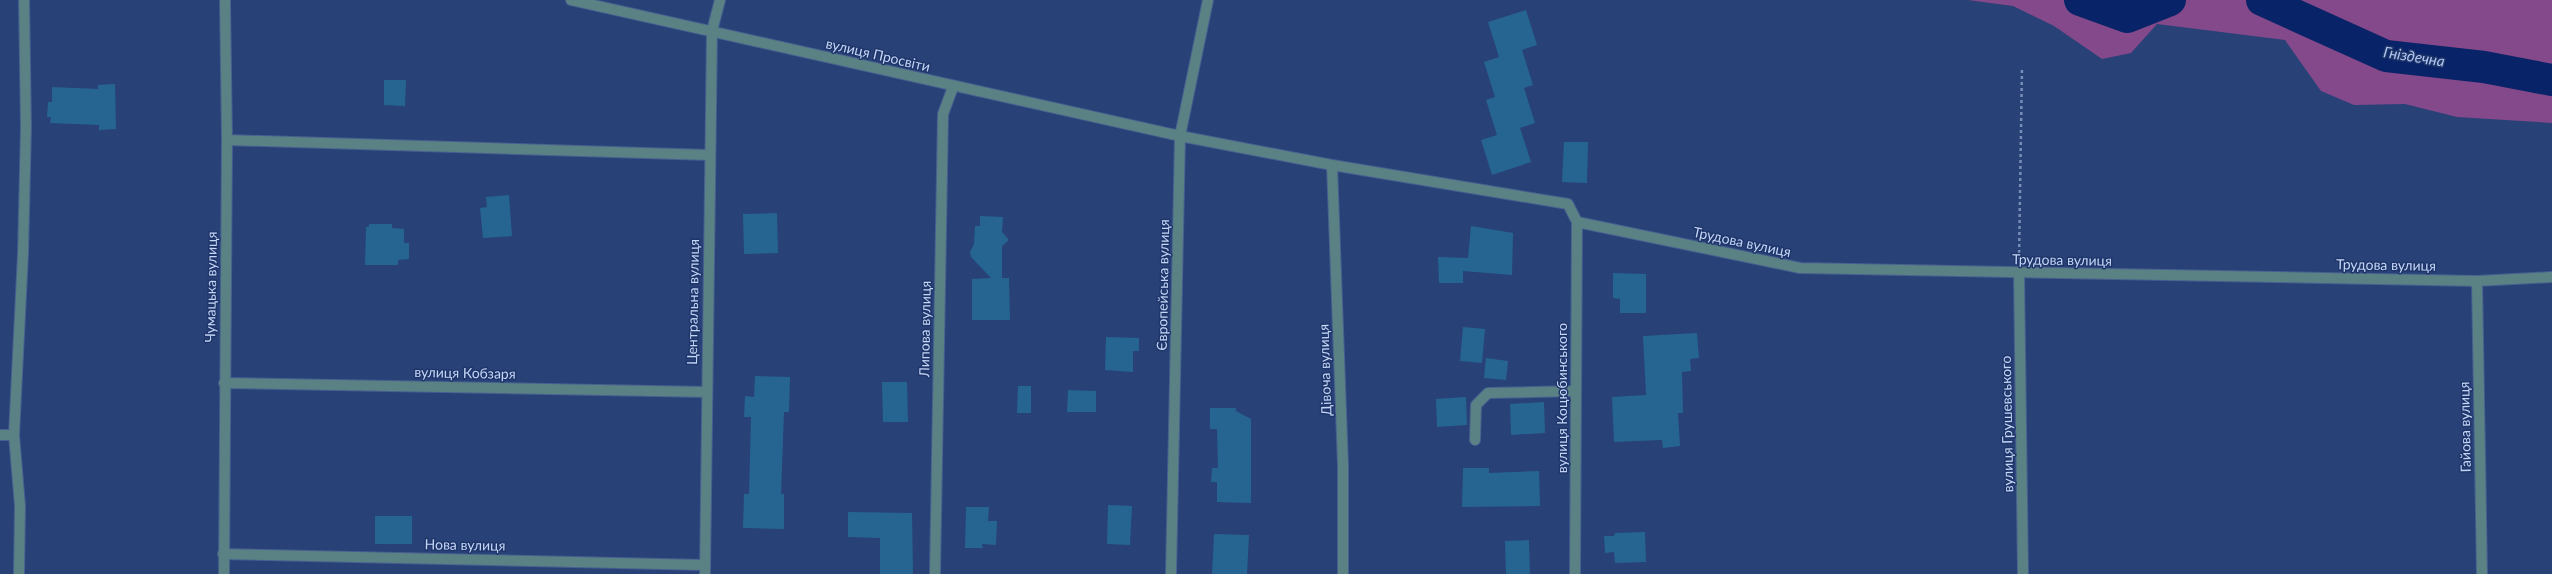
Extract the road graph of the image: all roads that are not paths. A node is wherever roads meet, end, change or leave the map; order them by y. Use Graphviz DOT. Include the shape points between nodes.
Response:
graph roads {
  1 [pos="24,0"];
  2 [pos="225,0"];
  3 [pos="571,0"];
  4 [pos="720,0"];
  5 [pos="1208,0"];
  6 [pos="712,31"];
  7 [pos="953,87"];
  8 [pos="1180,136"];
  9 [pos="227,140"];
  10 [pos="709,155"];
  11 [pos="1332,165"];
  12 [pos="1577,222"];
  13 [pos="2019,274"];
  14 [pos="2552,277"];
  15 [pos="2478,281"];
  16 [pos="224,383"];
  17 [pos="1576,391"];
  18 [pos="706,392"];
  19 [pos="0,435"];
  20 [pos="14,435"];
  21 [pos="1475,440"];
  22 [pos="223,554"];
  23 [pos="705,569"];
  24 [pos="19,574"];
  25 [pos="224,574"];
  26 [pos="935,574"];
  27 [pos="1171,574"];
  28 [pos="1343,574"];
  29 [pos="1576,574"];
  30 [pos="2023,574"];
  31 [pos="2482,574"];
  1 -- 20 [label="street" via="26,127"];
  2 -- 9 [label="street, Чумацька вулиця"];
  3 -- 6 [label="street, вулиця Просвіти"];
  4 -- 6 [label="street, Центральна вулиця"];
  5 -- 8 [label="street, Європейська вулиця"];
  6 -- 7 [label="street, вулиця Просвіти"];
  6 -- 10 [label="street, Центральна вулиця"];
  7 -- 8 [label="street, вулиця Просвіти"];
  7 -- 26 [label="street, Липова вулиця" via="943,114"];
  8 -- 11 [label="street, вулиця Просвіти"];
  8 -- 27 [label="street, Європейська вулиця"];
  9 -- 10 [label="street"];
  9 -- 16 [label="street, Чумацька вулиця"];
  10 -- 18 [label="street, Центральна вулиця"];
  11 -- 12 [label="street, вулиця Просвіти" via="1568,204"];
  11 -- 28 [label="street, Дівоча вулиця" via="1343,465"];
  12 -- 13 [label="street, Трудова вулиця" via="1800,268"];
  12 -- 17 [label="street, вулиця Коцюбинського"];
  13 -- 15 [label="street, Трудова вулиця"];
  13 -- 30 [label="street, вулиця Грушевського"];
  14 -- 15 [label="street, Трудова вулиця"];
  15 -- 31 [label="street, Гайова вулиця"];
  16 -- 18 [label="street, вулиця Кобзаря"];
  16 -- 22 [label="street, Чумацька вулиця"];
  17 -- 21 [label="street" via="1488,393 1476,405"];
  17 -- 29 [label="street, вулиця Коцюбинського"];
  18 -- 23 [label="street, Центральна вулиця"];
  19 -- 20 [label="street"];
  20 -- 24 [label="street" via="20,506"];
  22 -- 23 [label="street, Нова вулиця"];
  22 -- 25 [label="street, Чумацька вулиця"];
}
